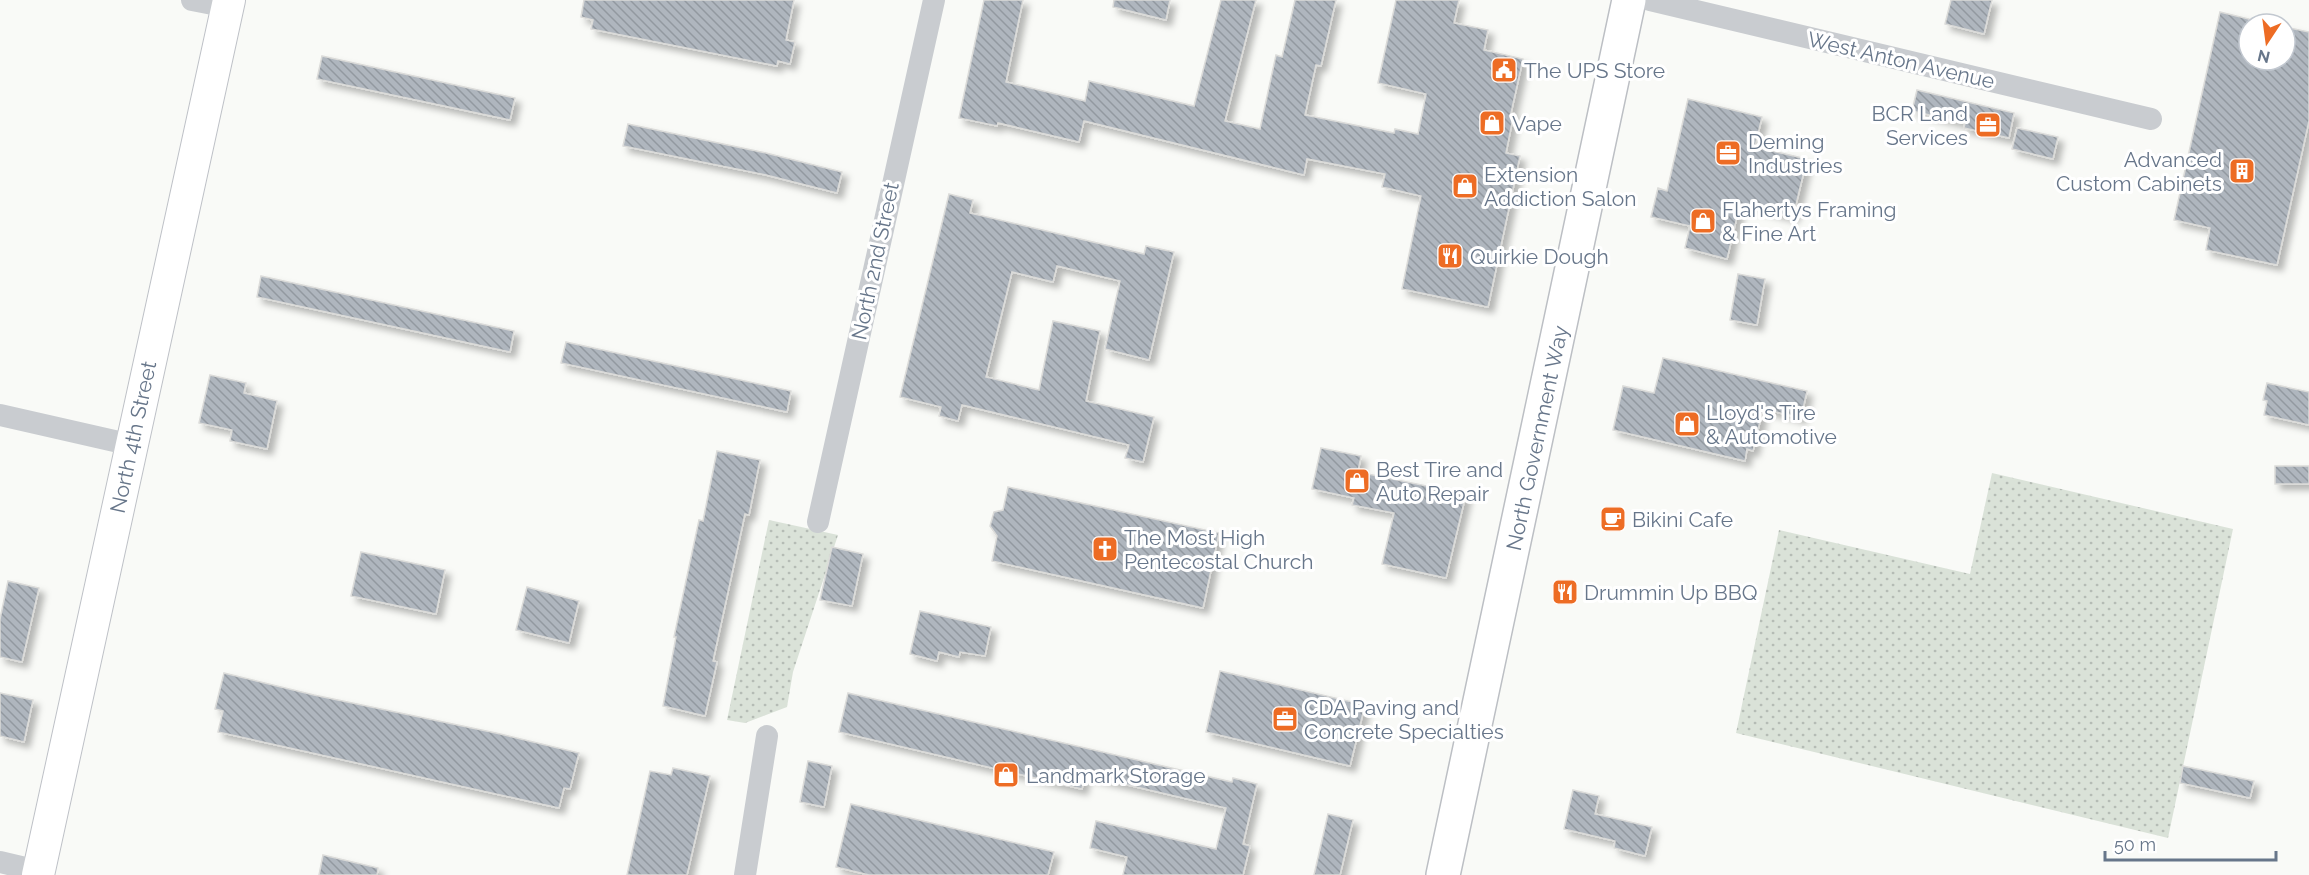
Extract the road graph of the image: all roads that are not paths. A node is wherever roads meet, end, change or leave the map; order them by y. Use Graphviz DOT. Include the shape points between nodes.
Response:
graph roads {
  1 [pos="192,0"];
  2 [pos="934,0"];
  3 [pos="1629,0"];
  4 [pos="1650,0"];
  5 [pos="228,4"];
  6 [pos="2151,119"];
  7 [pos="0,415"];
  8 [pos="132,445"];
  9 [pos="818,522"];
  10 [pos="766,736"];
  11 [pos="0,862"];
  12 [pos="38,873"];
  13 [pos="745,875"];
  14 [pos="1443,875"];
  1 -- 5 [label="street"];
  2 -- 9 [label="street, North 2nd Street"];
  3 -- 14 [label="main road, North Government Way"];
  4 -- 6 [label="street, West Anton Avenue"];
  5 -- 8 [label="main road, North 4th Street"];
  7 -- 8 [label="street"];
  8 -- 12 [label="main road, North 4th Street"];
  10 -- 13 [label="street"];
  11 -- 12 [label="street"];
}
